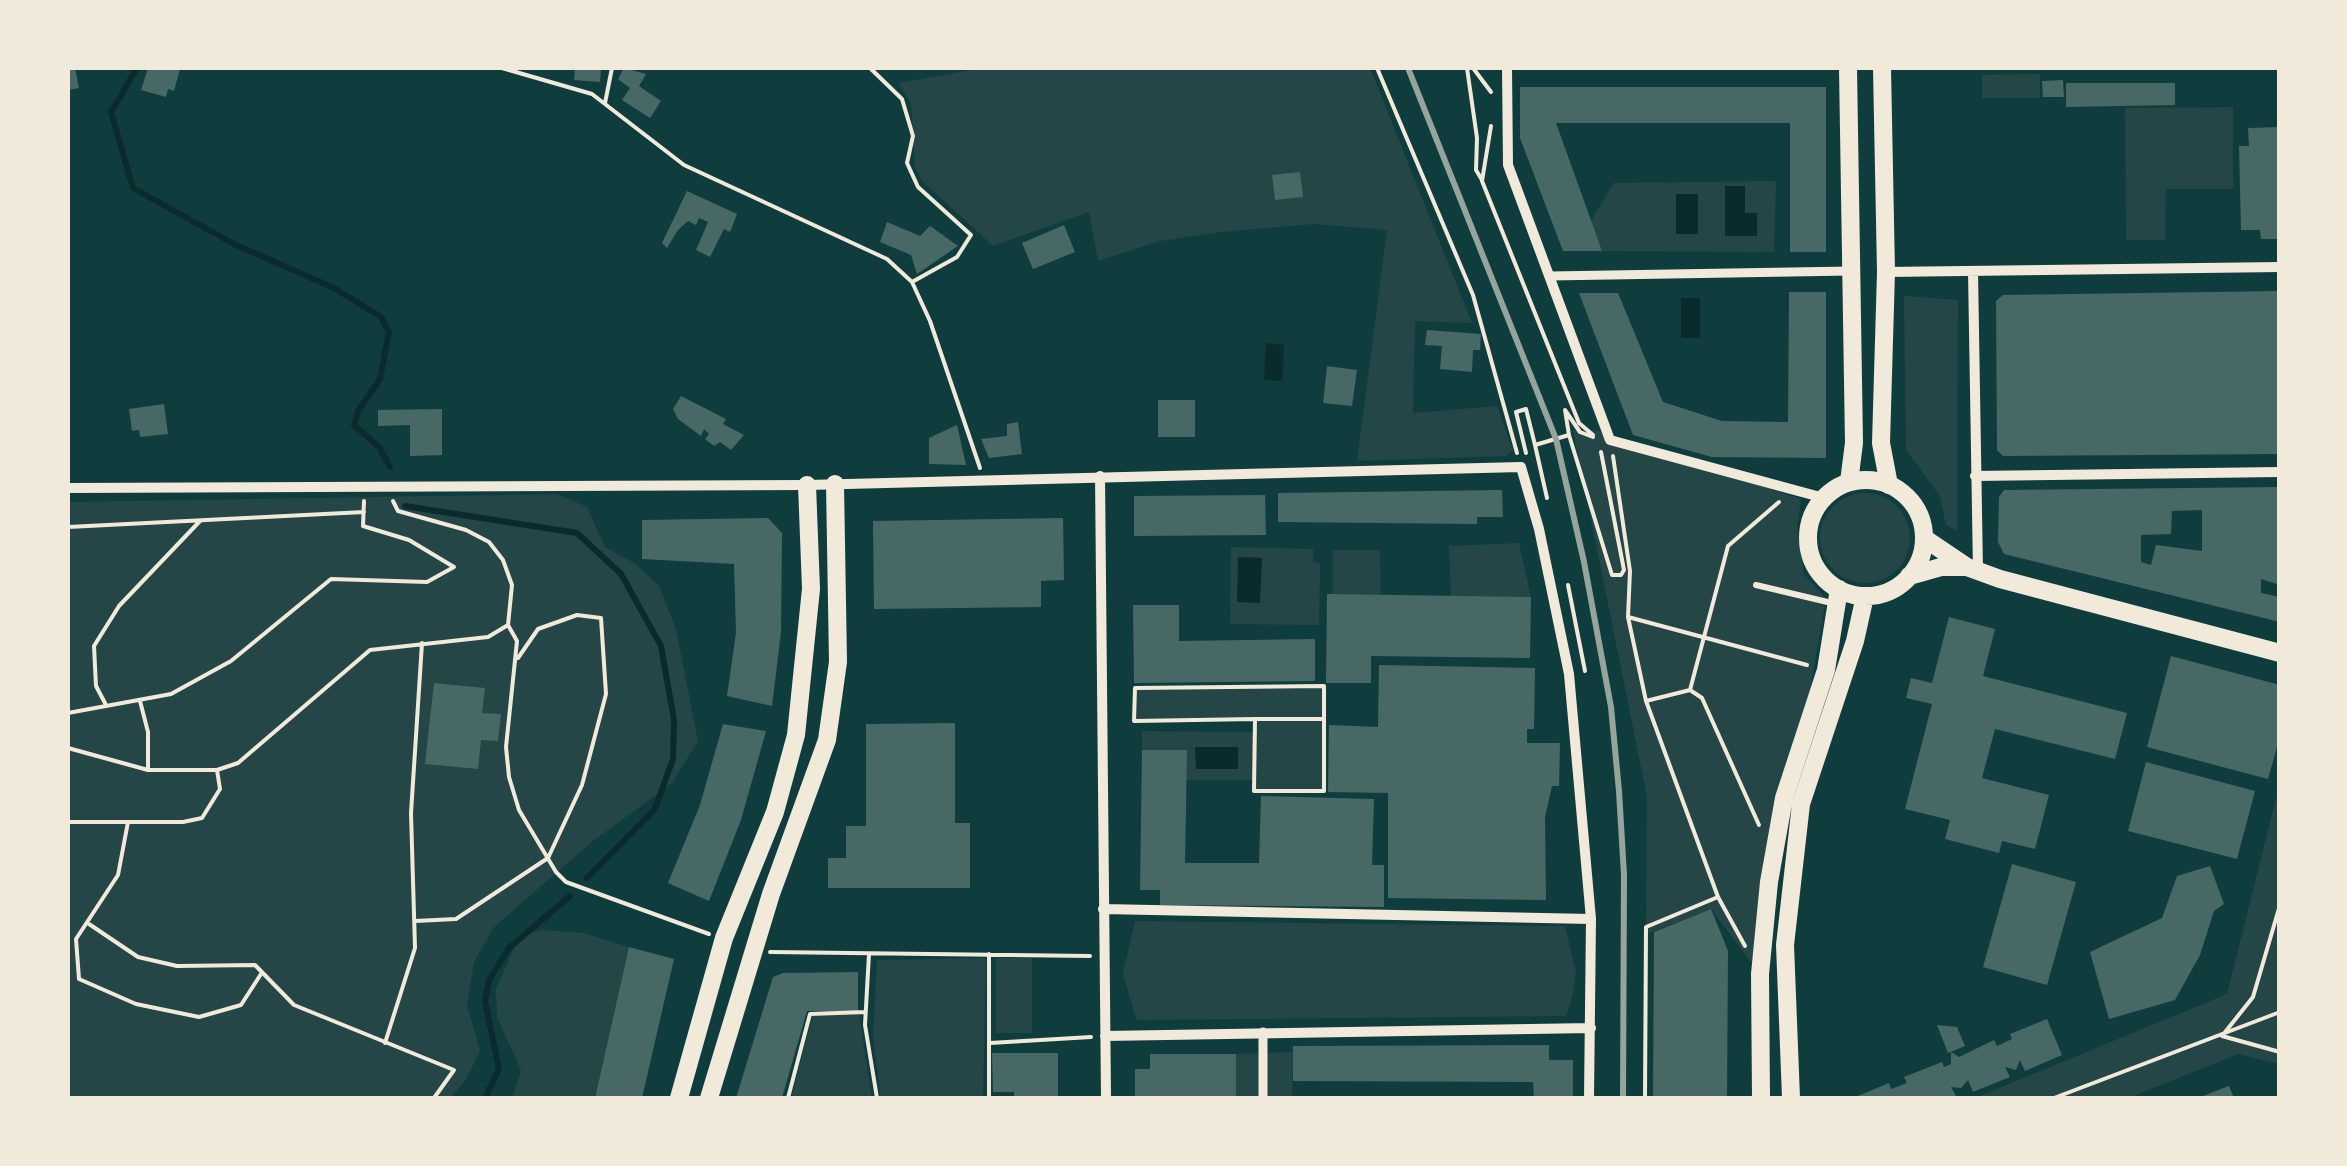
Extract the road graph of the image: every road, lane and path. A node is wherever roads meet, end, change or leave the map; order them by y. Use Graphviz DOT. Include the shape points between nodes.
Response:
graph roads {
  1 [pos="502,68"];
  2 [pos="612,68"];
  3 [pos="870,68"];
  4 [pos="1376,68"];
  5 [pos="1470,68"];
  6 [pos="1507,68"];
  7 [pos="1848,68"];
  8 [pos="1882,68"];
  9 [pos="1492,98"];
  10 [pos="605,104"];
  11 [pos="1491,116"];
  12 [pos="1482,181"];
  13 [pos="2280,267"];
  14 [pos="1851,271"];
  15 [pos="1973,271"];
  16 [pos="1886,272"];
  17 [pos="1550,276"];
  18 [pos="912,282"];
  19 [pos="1569,435"];
  20 [pos="1604,439"];
  21 [pos="1535,445"];
  22 [pos="1525,465"];
  23 [pos="2280,472"];
  24 [pos="1100,476"];
  25 [pos="1976,476"];
  26 [pos="984,477"];
  27 [pos="1849,482"];
  28 [pos="835,484"];
  29 [pos="806,485"];
  30 [pos="1889,485"];
  31 [pos="68,488"];
  32 [pos="366,488"];
  33 [pos="388,488"];
  34 [pos="1792,492"];
  35 [pos="1824,498"];
  36 [pos="1548,501"];
  37 [pos="364,512"];
  38 [pos="200,522"];
  39 [pos="68,527"];
  40 [pos="1924,538"];
  41 [pos="1972,569"];
  42 [pos="1908,576"];
  43 [pos="1566,577"];
  44 [pos="1756,584"];
  45 [pos="1865,596"];
  46 [pos="1838,597"];
  47 [pos="1628,617"];
  48 [pos="508,625"];
  49 [pos="1702,638"];
  50 [pos="422,642"];
  51 [pos="2280,653"];
  52 [pos="516,662"];
  53 [pos="1826,670"];
  54 [pos="1569,674"];
  55 [pos="1690,690"];
  56 [pos="140,700"];
  57 [pos="1646,700"];
  58 [pos="106,705"];
  59 [pos="68,713"];
  60 [pos="1255,720"];
  61 [pos="1324,720"];
  62 [pos="68,748"];
  63 [pos="148,770"];
  64 [pos="218,770"];
  65 [pos="68,822"];
  66 [pos="128,822"];
  67 [pos="1773,857"];
  68 [pos="548,858"];
  69 [pos="1718,897"];
  70 [pos="2280,905"];
  71 [pos="1104,909"];
  72 [pos="655,918"];
  73 [pos="1591,919"];
  74 [pos="415,920"];
  75 [pos="89,924"];
  76 [pos="754,952"];
  77 [pos="868,954"];
  78 [pos="989,954"];
  79 [pos="1104,956"];
  80 [pos="262,974"];
  81 [pos="1760,974"];
  82 [pos="68,978"];
  83 [pos="79,979"];
  84 [pos="865,1012"];
  85 [pos="2280,1012"];
  86 [pos="1591,1028"];
  87 [pos="1263,1032"];
  88 [pos="1106,1036"];
  89 [pos="2222,1036"];
  90 [pos="385,1043"];
  91 [pos="990,1043"];
  92 [pos="2280,1052"];
  93 [pos="434,1098"];
  94 [pos="679,1098"];
  95 [pos="709,1098"];
  96 [pos="788,1098"];
  97 [pos="877,1098"];
  98 [pos="989,1098"];
  99 [pos="1106,1098"];
  100 [pos="1263,1098"];
  101 [pos="1590,1098"];
  102 [pos="1644,1098"];
  103 [pos="1761,1098"];
  104 [pos="1790,1098"];
  105 [pos="2054,1098"];
  1 -- 10 [label="path" via="592,94"];
  2 -- 10 [label="path"];
  3 -- 18 [label="path" via="902,100 913,136 907,163 918,187 971,235 957,257"];
  4 -- 22 [label="path" via="1472,296"];
  5 -- 9 [label="path"];
  5 -- 12 [label="path"];
  6 -- 17 [label="street" via="1508,165"];
  7 -- 14 [label="main road"];
  8 -- 16 [label="main road"];
  10 -- 18 [label="path" via="684,165 887,259"];
  11 -- 12 [label="path"];
  12 -- 20 [label="path" via="1580,424"];
  13 -- 15 [label="street"];
  14 -- 17 [label="street"];
  14 -- 27 [label="main road"];
  15 -- 16 [label="street"];
  15 -- 25 [label="street"];
  16 -- 30 [label="main road" via="1881,442"];
  17 -- 20 [label="street"];
  18 -- 26 [label="path"];
  19 -- 20 [label="path" via="1565,410 1580,432"];
  19 -- 20 [label="path" via="1612,574 1620,575"];
  19 -- 21 [label="path"];
  20 -- 34 [label="street"];
  20 -- 47 [label="path" via="1630,570"];
  21 -- 22 [label="path" via="1526,409 1516,412"];
  21 -- 36 [label="path"];
  22 -- 24 [label="street"];
  22 -- 54 [label="street"];
  23 -- 25 [label="street"];
  24 -- 26 [label="street"];
  24 -- 71 [label="street"];
  25 -- 41 [label="street" via="1980,527"];
  26 -- 28 [label="street"];
  27 -- 30 [label="main road"];
  27 -- 35 [label="main road"];
  28 -- 29 [label="street"];
  28 -- 76 [label="main road" via="838,662 827,740"];
  29 -- 33 [label="street"];
  29 -- 94 [label="main road" via="811,589 796,735 775,812 724,938"];
  30 -- 40 [label="main road" via="1914,506"];
  31 -- 32 [label="street"];
  32 -- 33 [label="street"];
  32 -- 37 [label="path"];
  33 -- 48 [label="path" via="398,510 490,542 512,585"];
  34 -- 35 [label="street"];
  34 -- 49 [label="path" via="1728,546"];
  35 -- 46 [label="main road" via="1808,530 1808,547"];
  37 -- 38 [label="path"];
  37 -- 56 [label="path" via="363,526 409,540 454,567 427,582 332,579 230,662 171,694"];
  38 -- 39 [label="path"];
  38 -- 58 [label="path" via="119,606 94,646 96,686"];
  40 -- 41 [label="main road"];
  40 -- 42 [label="main road" via="1922,556"];
  41 -- 42 [label="main road" via="1941,567"];
  41 -- 51 [label="main road"];
  42 -- 45 [label="main road" via="1884,593"];
  43 -- 54 [label="path" via="1588,671"];
  44 -- 46 [label="lane"];
  45 -- 46 [label="main road"];
  45 -- 104 [label="main road" via="1801,804 1785,945"];
  46 -- 53 [label="main road"];
  47 -- 49 [label="path"];
  47 -- 57 [label="path"];
  48 -- 50 [label="path" via="488,636"];
  48 -- 52 [label="path"];
  49 -- 53 [label="path"];
  49 -- 55 [label="path"];
  50 -- 64 [label="path" via="370,650 238,762"];
  50 -- 74 [label="path" via="411,813"];
  52 -- 68 [label="path" via="509,777"];
  52 -- 68 [label="path" via="538,629 576,615 601,618 606,694 582,785"];
  53 -- 67 [label="main road" via="1784,798"];
  54 -- 73 [label="street"];
  55 -- 57 [label="path"];
  55 -- 67 [label="path" via="1702,698"];
  56 -- 58 [label="path"];
  56 -- 63 [label="path"];
  57 -- 69 [label="path"];
  58 -- 59 [label="path"];
  60 -- 61 [label="path"];
  60 -- 61 [label="path" via="1254,791 1324,792"];
  60 -- 61 [label="path" via="1134,721 1135,688 1324,686"];
  62 -- 63 [label="path"];
  63 -- 64 [label="path"];
  64 -- 66 [label="path" via="220,789 202,818"];
  65 -- 66 [label="path"];
  66 -- 75 [label="path" via="118,876"];
  67 -- 81 [label="main road"];
  68 -- 72 [label="path" via="566,882"];
  68 -- 74 [label="path" via="456,919"];
  69 -- 81 [label="path"];
  69 -- 102 [label="path" via="1646,926"];
  70 -- 89 [label="path" via="2253,997"];
  71 -- 73 [label="street"];
  71 -- 79 [label="street"];
  73 -- 86 [label="street"];
  74 -- 90 [label="path" via="416,948"];
  75 -- 80 [label="path" via="138,958 177,966 255,965"];
  75 -- 83 [label="path" via="76,939"];
  76 -- 77 [label="path"];
  76 -- 95 [label="main road"];
  77 -- 78 [label="path"];
  77 -- 84 [label="path"];
  78 -- 79 [label="path"];
  78 -- 91 [label="path"];
  79 -- 88 [label="street"];
  80 -- 83 [label="path" via="241,1005 200,1017 136,1004"];
  80 -- 90 [label="path" via="294,1005"];
  81 -- 103 [label="main road"];
  82 -- 83 [label="path"];
  84 -- 96 [label="path" via="810,1014"];
  84 -- 97 [label="path"];
  85 -- 89 [label="path"];
  86 -- 87 [label="street"];
  86 -- 101 [label="street"];
  87 -- 88 [label="street"];
  87 -- 100 [label="street"];
  88 -- 91 [label="path"];
  88 -- 99 [label="street"];
  89 -- 92 [label="path"];
  89 -- 105 [label="path"];
  90 -- 93 [label="path" via="454,1070"];
  91 -- 98 [label="path"];
}
